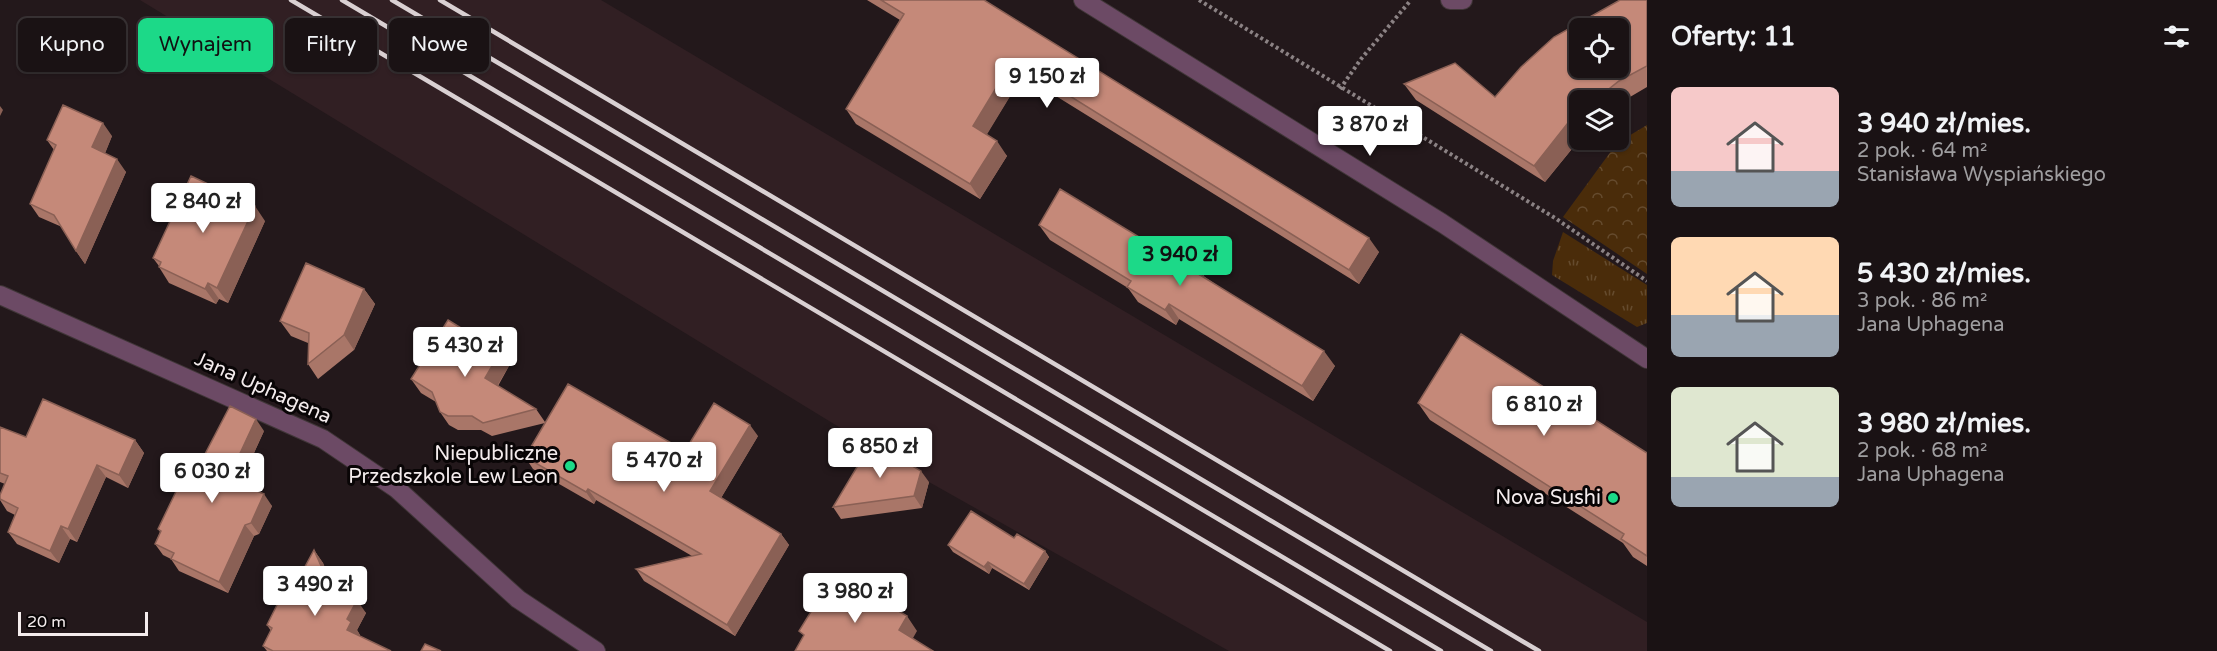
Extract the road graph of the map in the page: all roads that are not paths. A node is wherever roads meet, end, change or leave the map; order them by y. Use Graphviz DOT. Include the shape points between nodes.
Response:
graph roads {
  1 [pos="1083,0"];
  2 [pos="1450,0"];
  3 [pos="1463,0"];
  4 [pos="0,295"];
  5 [pos="1647,359"];
  6 [pos="596,651"];
  1 -- 5 [label="street" via="1442,223"];
  2 -- 3 [label="street"];
  4 -- 6 [label="street, Jana Uphagena" via="323,439 397,489 518,599"];
}
